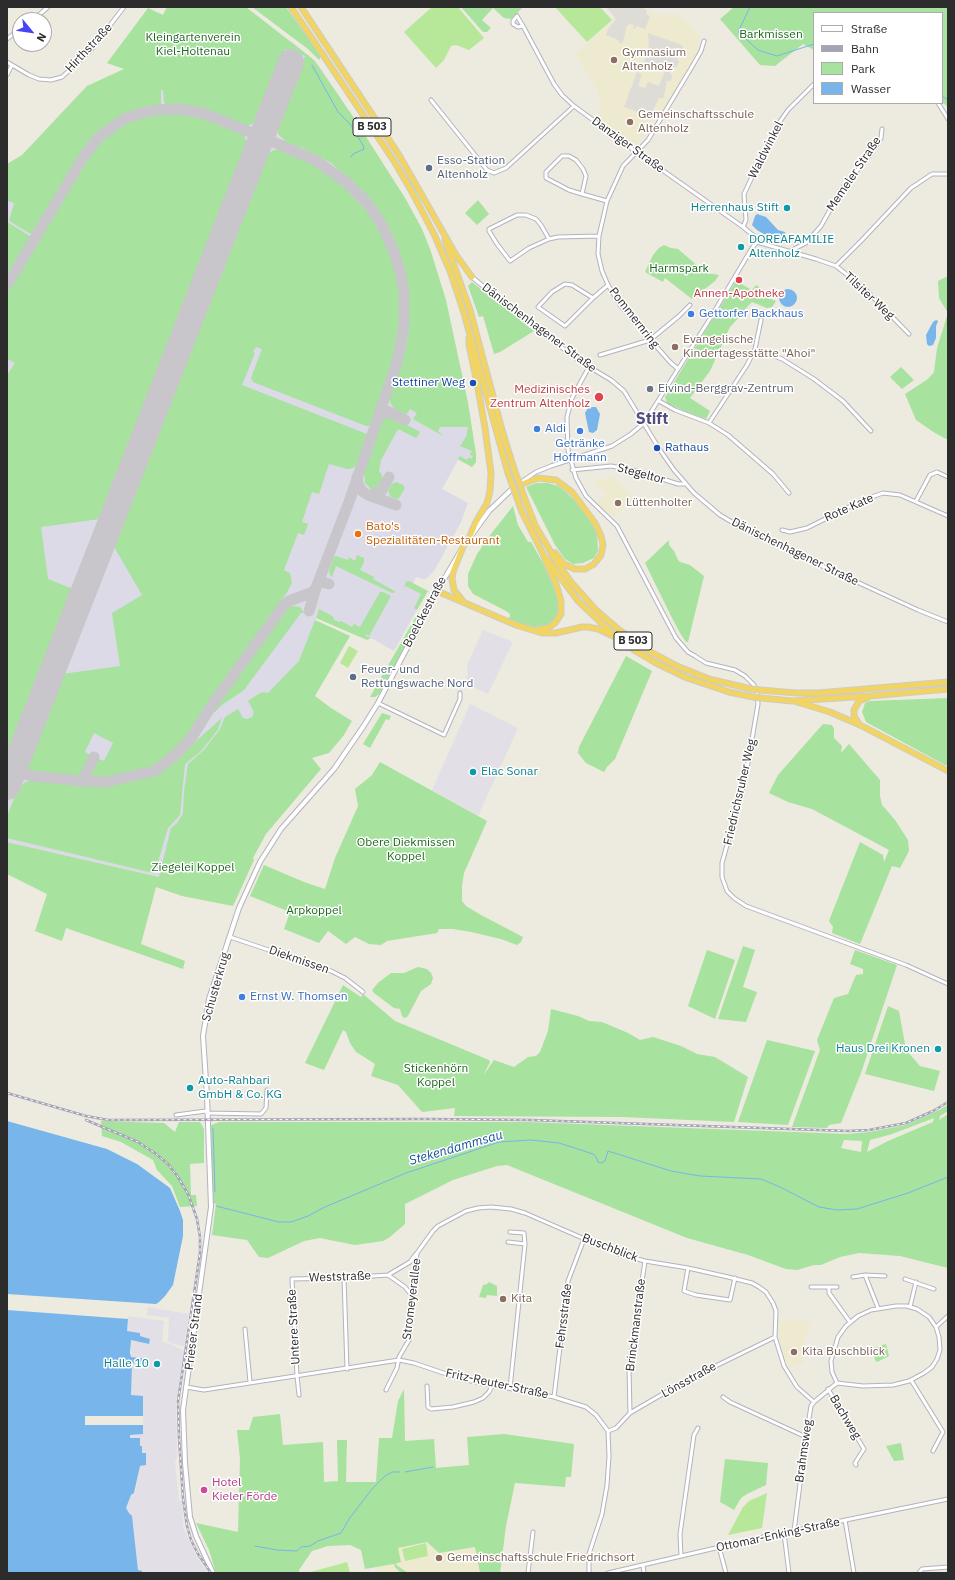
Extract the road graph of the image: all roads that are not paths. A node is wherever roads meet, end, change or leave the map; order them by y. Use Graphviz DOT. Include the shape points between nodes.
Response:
graph roads {
  1 [pos="124,7"];
  2 [pos="291,7"];
  3 [pos="301,7"];
  4 [pos="523,26"];
  5 [pos="704,42"];
  6 [pos="7,62"];
  7 [pos="12,65"];
  8 [pos="7,75"];
  9 [pos="813,85"];
  10 [pos="431,100"];
  11 [pos="939,104"];
  12 [pos="574,106"];
  13 [pos="948,119"];
  14 [pos="882,129"];
  15 [pos="637,152"];
  16 [pos="948,174"];
  17 [pos="582,194"];
  18 [pos="608,201"];
  19 [pos="438,225"];
  20 [pos="743,227"];
  21 [pos="599,236"];
  22 [pos="549,239"];
  23 [pos="757,242"];
  24 [pos="791,252"];
  25 [pos="836,266"];
  26 [pos="472,276"];
  27 [pos="608,285"];
  28 [pos="593,298"];
  29 [pos="690,305"];
  30 [pos="761,320"];
  31 [pos="468,329"];
  32 [pos="909,334"];
  33 [pos="650,340"];
  34 [pos="755,349"];
  35 [pos="600,356"];
  36 [pos="589,367"];
  37 [pos="678,368"];
  38 [pos="659,401"];
  39 [pos="644,423"];
  40 [pos="709,423"];
  41 [pos="871,430"];
  42 [pos="569,459"];
  43 [pos="572,470"];
  44 [pos="948,477"];
  45 [pos="686,484"];
  46 [pos="514,487"];
  47 [pos="790,493"];
  48 [pos="916,501"];
  49 [pos="948,516"];
  50 [pos="782,530"];
  51 [pos="470,536"];
  52 [pos="463,547"];
  53 [pos="548,547"];
  54 [pos="543,554"];
  55 [pos="436,591"];
  56 [pos="464,602"];
  57 [pos="948,622"];
  58 [pos="530,630"];
  59 [pos="619,639"];
  60 [pos="948,682"];
  61 [pos="948,689"];
  62 [pos="460,693"];
  63 [pos="870,696"];
  64 [pos="792,701"];
  65 [pos="378,703"];
  66 [pos="860,725"];
  67 [pos="948,771"];
  68 [pos="260,862"];
  69 [pos="230,937"];
  70 [pos="948,984"];
  71 [pos="363,992"];
  72 [pos="267,1090"];
  73 [pos="206,1112"];
  74 [pos="176,1115"];
  75 [pos="535,1217"];
  76 [pos="510,1232"];
  77 [pos="584,1239"];
  78 [pos="508,1242"];
  79 [pos="525,1244"];
  80 [pos="417,1253"];
  81 [pos="645,1262"];
  82 [pos="688,1268"];
  83 [pos="388,1275"];
  84 [pos="865,1275"];
  85 [pos="885,1276"];
  86 [pos="853,1277"];
  87 [pos="344,1278"];
  88 [pos="735,1278"];
  89 [pos="292,1279"];
  90 [pos="905,1279"];
  91 [pos="916,1282"];
  92 [pos="829,1287"];
  93 [pos="837,1287"];
  94 [pos="811,1288"];
  95 [pos="934,1289"];
  96 [pos="413,1297"];
  97 [pos="910,1307"];
  98 [pos="878,1308"];
  99 [pos="948,1316"];
  100 [pos="850,1322"];
  101 [pos="936,1327"];
  102 [pos="245,1328"];
  103 [pos="775,1337"];
  104 [pos="399,1360"];
  105 [pos="347,1369"];
  106 [pos="296,1376"];
  107 [pos="911,1380"];
  108 [pos="250,1382"];
  109 [pos="837,1383"];
  110 [pos="428,1386"];
  111 [pos="492,1386"];
  112 [pos="186,1387"];
  113 [pos="510,1388"];
  114 [pos="828,1389"];
  115 [pos="386,1390"];
  116 [pos="299,1394"];
  117 [pos="554,1397"];
  118 [pos="723,1397"];
  119 [pos="814,1402"];
  120 [pos="630,1413"];
  121 [pos="698,1428"];
  122 [pos="608,1432"];
  123 [pos="806,1437"];
  124 [pos="933,1451"];
  125 [pos="856,1465"];
  126 [pos="948,1499"];
  127 [pos="845,1520"];
  128 [pos="794,1531"];
  129 [pos="533,1532"];
  130 [pos="784,1533"];
  131 [pos="720,1547"];
  132 [pos="681,1556"];
  133 [pos="643,1565"];
  134 [pos="948,1567"];
  135 [pos="213,1573"];
  136 [pos="528,1573"];
  137 [pos="589,1573"];
  138 [pos="608,1573"];
  139 [pos="644,1573"];
  140 [pos="726,1573"];
  141 [pos="789,1573"];
  142 [pos="854,1573"];
  143 [pos="919,1573"];
  1 -- 7 [label="street, Hirthstraße" via="104,35 62,77 48,80 33,77"];
  2 -- 31 [label="highway, B 503" via="412,192 443,253"];
  3 -- 19 [label="highway, B 503" via="399,155"];
  4 -- 12 [label="street, Danziger Straße" via="551,79 562,95"];
  5 -- 15 [label="street, Pommernring" via="648,140"];
  6 -- 7 [label="street"];
  7 -- 8 [label="street"];
  9 -- 20 [label="street, Waldwinkel" via="788,110 761,158 744,194 746,220"];
  10 -- 12 [label="street" via="487,170 494,173 510,164"];
  11 -- 13 [label="street"];
  12 -- 15 [label="street, Danziger Straße"];
  14 -- 24 [label="street, Memeler Straße" via="881,138 841,190 821,226 806,243"];
  15 -- 18 [label="street, Pommernring" via="623,166"];
  15 -- 20 [label="street, Danziger Straße"];
  16 -- 25 [label="street" via="932,174 911,188"];
  17 -- 17 [label="street" via="546,178 546,172 562,156 569,156 583,168 586,176"];
  17 -- 18 [label="street"];
  18 -- 21 [label="street, Pommernring"];
  19 -- 26 [label="highway" via="461,264"];
  19 -- 53 [label="highway, B 503, bridge" via="470,310 514,469 535,525"];
  20 -- 23 [label="street, Danziger Straße"];
  21 -- 22 [label="street" via="558,236"];
  21 -- 27 [label="street, Pommernring" via="598,254"];
  22 -- 22 [label="street" via="510,261 489,231 517,215 526,215 536,219"];
  23 -- 24 [label="street, Tilsiter Weg"];
  23 -- 37 [label="street, Boelckestraße"];
  24 -- 25 [label="street, Tilsiter Weg"];
  25 -- 32 [label="street, Tilsiter Weg" via="864,288"];
  26 -- 36 [label="street, Dänischenhagener Straße"];
  27 -- 28 [label="street"];
  27 -- 33 [label="street, Pommernring"];
  28 -- 28 [label="street" via="565,326 538,307 552,292 565,284 572,285"];
  29 -- 33 [label="street"];
  30 -- 34 [label="street"];
  31 -- 51 [label="highway" via="486,434 491,482 484,509"];
  31 -- 54 [label="highway, B 503, bridge" via="508,473 522,512"];
  33 -- 35 [label="street"];
  33 -- 37 [label="street, Pommernring"];
  34 -- 40 [label="street"];
  34 -- 41 [label="street" via="782,359 814,379 843,401"];
  36 -- 39 [label="street, Dänischenhagener Straße" via="624,391"];
  36 -- 42 [label="street, Friedrichsruher Weg" via="572,398 567,417"];
  37 -- 38 [label="street, Boelckestraße"];
  38 -- 39 [label="street, Boelckestraße"];
  38 -- 40 [label="street"];
  39 -- 42 [label="street, Boelckestraße" via="612,446"];
  39 -- 45 [label="street, Dänischenhagener Straße"];
  40 -- 47 [label="street" via="728,435 773,474"];
  42 -- 43 [label="street, Friedrichsruher Weg"];
  42 -- 46 [label="street, Boelckestraße" via="536,472"];
  43 -- 45 [label="street, Stegeltor" via="611,466"];
  43 -- 70 [label="street, Friedrichsruher Weg" via="586,496 617,526 676,638 688,652 706,662 735,670 746,676 754,685 758,704 746,780 722,863 722,877 727,891 746,906 906,965"];
  44 -- 48 [label="street" via="937,472 930,475"];
  45 -- 57 [label="street, Dänischenhagener Straße" via="720,515 745,530"];
  46 -- 51 [label="street, Boelckestraße" via="489,511"];
  46 -- 53 [label="highway, B 503" via="544,478 556,480 576,496 590,515 603,541 598,560 581,570 564,564"];
  48 -- 49 [label="street, Rote Kate"];
  48 -- 50 [label="street, Rote Kate" via="900,495 883,493 806,528 790,532"];
  51 -- 52 [label="street, Boelckestraße"];
  52 -- 55 [label="street, Boelckestraße"];
  52 -- 56 [label="highway" via="452,579 454,590"];
  53 -- 60 [label="highway, B 503, bridge" via="570,582 597,611 632,641 689,671 751,689 796,693"];
  54 -- 58 [label="highway" via="558,591 562,609 552,626 544,630"];
  54 -- 59 [label="highway, B 503" via="578,601"];
  55 -- 56 [label="highway"];
  55 -- 65 [label="street, Boelckestraße"];
  56 -- 58 [label="highway"];
  58 -- 59 [label="highway, B 503" via="551,633 588,627"];
  59 -- 64 [label="highway, B 503, bridge" via="656,664 687,678 729,692"];
  61 -- 63 [label="highway, B 503"];
  62 -- 65 [label="street" via="460,699 444,735"];
  63 -- 64 [label="highway, B 503"];
  63 -- 66 [label="highway" via="859,701 855,707 854,716"];
  64 -- 66 [label="highway" via="830,712"];
  65 -- 68 [label="street, Boelckestraße" via="334,769 281,829"];
  66 -- 67 [label="highway"];
  68 -- 69 [label="street, Schusterkrug" via="239,908"];
  69 -- 71 [label="street, Diekmissen" via="331,971"];
  69 -- 73 [label="street, Schusterkrug" via="209,1000 203,1036"];
  72 -- 73 [label="street" via="266,1108 260,1114"];
  73 -- 74 [label="street"];
  73 -- 112 [label="street, Prieser Strand" via="210,1207"];
  75 -- 77 [label="street, Buschblick"];
  75 -- 80 [label="street, Stromeyerallee" via="511,1209 491,1207 466,1211 438,1226"];
  76 -- 79 [label="street" via="524,1233"];
  77 -- 81 [label="street, Buschblick"];
  77 -- 117 [label="street, Fehrsstraße" via="568,1281"];
  78 -- 79 [label="street"];
  79 -- 113 [label="street"];
  80 -- 83 [label="street, Weststraße" via="410,1262"];
  80 -- 96 [label="street, Stromeyerallee"];
  81 -- 82 [label="street, Buschblick"];
  81 -- 120 [label="street, Brinckmanstraße" via="629,1367"];
  82 -- 88 [label="street, Buschblick"];
  82 -- 88 [label="street" via="684,1291 691,1294 730,1300"];
  83 -- 87 [label="street, Weststraße"];
  83 -- 96 [label="street, Weststraße"];
  84 -- 85 [label="street"];
  84 -- 86 [label="street"];
  84 -- 98 [label="street"];
  87 -- 89 [label="street, Weststraße"];
  87 -- 105 [label="street"];
  88 -- 103 [label="street, Buschblick" via="752,1283 766,1292 776,1311"];
  89 -- 106 [label="street, Untere Straße"];
  90 -- 91 [label="street"];
  91 -- 95 [label="street"];
  91 -- 97 [label="street"];
  92 -- 93 [label="street"];
  92 -- 94 [label="street"];
  92 -- 100 [label="street" via="829,1293"];
  96 -- 104 [label="street, Stromeyerallee" via="409,1340"];
  97 -- 98 [label="street"];
  97 -- 101 [label="street" via="924,1313"];
  98 -- 100 [label="street" via="865,1312"];
  99 -- 101 [label="street"];
  100 -- 109 [label="street" via="838,1337 832,1352 832,1372"];
  101 -- 107 [label="street" via="940,1354 932,1367"];
  102 -- 108 [label="street"];
  103 -- 119 [label="street, Buschblick" via="784,1365 791,1377"];
  103 -- 120 [label="street, Lönsstraße" via="698,1374"];
  104 -- 105 [label="street, Fritz-Reuter-Straße"];
  104 -- 111 [label="street, Fritz-Reuter-Straße"];
  104 -- 115 [label="street, Stromeyerallee"];
  105 -- 106 [label="street, Fritz-Reuter-Straße"];
  106 -- 108 [label="street, Fritz-Reuter-Straße"];
  106 -- 116 [label="street, Untere Straße"];
  107 -- 109 [label="street" via="901,1384 880,1386"];
  107 -- 124 [label="street" via="943,1432"];
  108 -- 112 [label="street, Fritz-Reuter-Straße" via="204,1390"];
  109 -- 114 [label="street, Brahmsweg"];
  110 -- 111 [label="street" via="430,1409 474,1402 483,1398"];
  111 -- 113 [label="street, Fritz-Reuter-Straße"];
  112 -- 135 [label="street, Prieser Strand" via="183,1410 191,1523"];
  113 -- 117 [label="street, Fritz-Reuter-Straße"];
  114 -- 119 [label="street, Brahmsweg"];
  114 -- 125 [label="street, Bachweg" via="864,1449"];
  117 -- 122 [label="street, Fritz-Reuter-Straße" via="586,1407 596,1415"];
  118 -- 123 [label="street"];
  119 -- 123 [label="street, Brahmsweg" via="808,1418"];
  120 -- 122 [label="street, Lönsstraße" via="616,1428"];
  121 -- 132 [label="street" via="694,1434 680,1534"];
  122 -- 137 [label="street" via="610,1456 607,1484 602,1514 589,1554"];
  123 -- 128 [label="street, Brahmsweg"];
  126 -- 127 [label="street, Ottomar-Enking-Straße"];
  127 -- 128 [label="street, Ottomar-Enking-Straße"];
  127 -- 142 [label="street"];
  128 -- 130 [label="street, Ottomar-Enking-Straße"];
  129 -- 136 [label="street"];
  130 -- 131 [label="street, Ottomar-Enking-Straße"];
  130 -- 141 [label="street"];
  131 -- 132 [label="street, Ottomar-Enking-Straße"];
  131 -- 140 [label="street"];
  132 -- 133 [label="street, Ottomar-Enking-Straße"];
  133 -- 138 [label="street, Ottomar-Enking-Straße"];
  133 -- 139 [label="street"];
  134 -- 143 [label="street" via="922,1569"];
}
